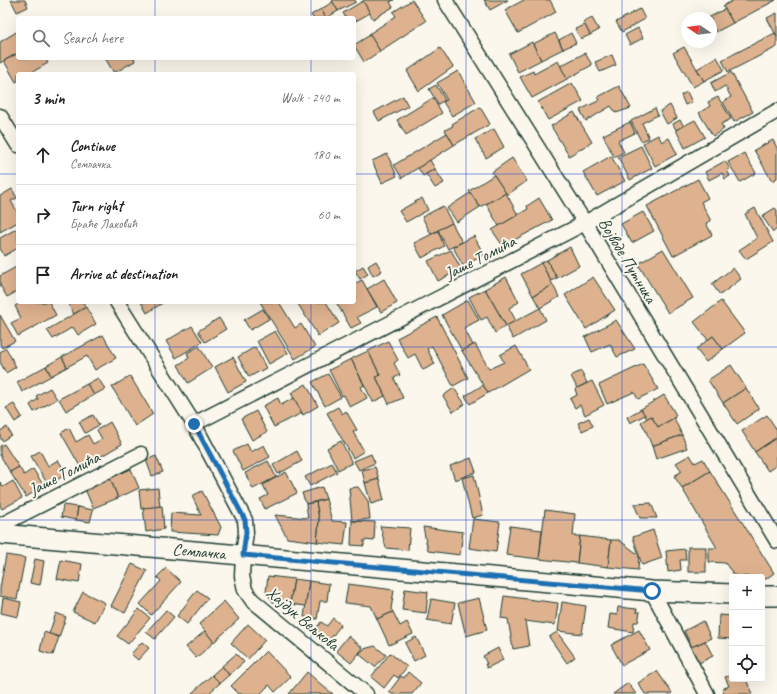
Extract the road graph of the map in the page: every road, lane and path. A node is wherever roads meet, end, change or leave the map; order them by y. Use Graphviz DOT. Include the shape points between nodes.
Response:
graph roads {
  1 [pos="445,0"];
  2 [pos="777,111"];
  3 [pos="0,116"];
  4 [pos="16,142"];
  5 [pos="585,223"];
  6 [pos="118,304"];
  7 [pos="194,424"];
  8 [pos="141,454"];
  9 [pos="3,528"];
  10 [pos="777,541"];
  11 [pos="243,555"];
  12 [pos="652,591"];
  13 [pos="729,594"];
  14 [pos="765,596"];
  15 [pos="777,596"];
  16 [pos="366,694"];
  17 [pos="707,694"];
  1 -- 5 [label="street, Војводе Путника"];
  2 -- 5 [label="street, Јаше Томића"];
  3 -- 4 [label="street"];
  5 -- 7 [label="street, Јаше Томића"];
  5 -- 10 [label="street, Војводе Путника"];
  6 -- 7 [label="street, Хајдук Вељкова"];
  7 -- 11 [label="street, Хајдук Вељкова" via="245,520"];
  8 -- 9 [label="street, Јаше Томића"];
  9 -- 11 [label="main road, Семлачка"];
  11 -- 12 [label="main road, Семлачка"];
  11 -- 16 [label="street, Хајдук Вељкова" via="242,576 252,600"];
  12 -- 13 [label="main road, Семлачка"];
  12 -- 17 [label="street"];
  14 -- 15 [label="main road"];
}
